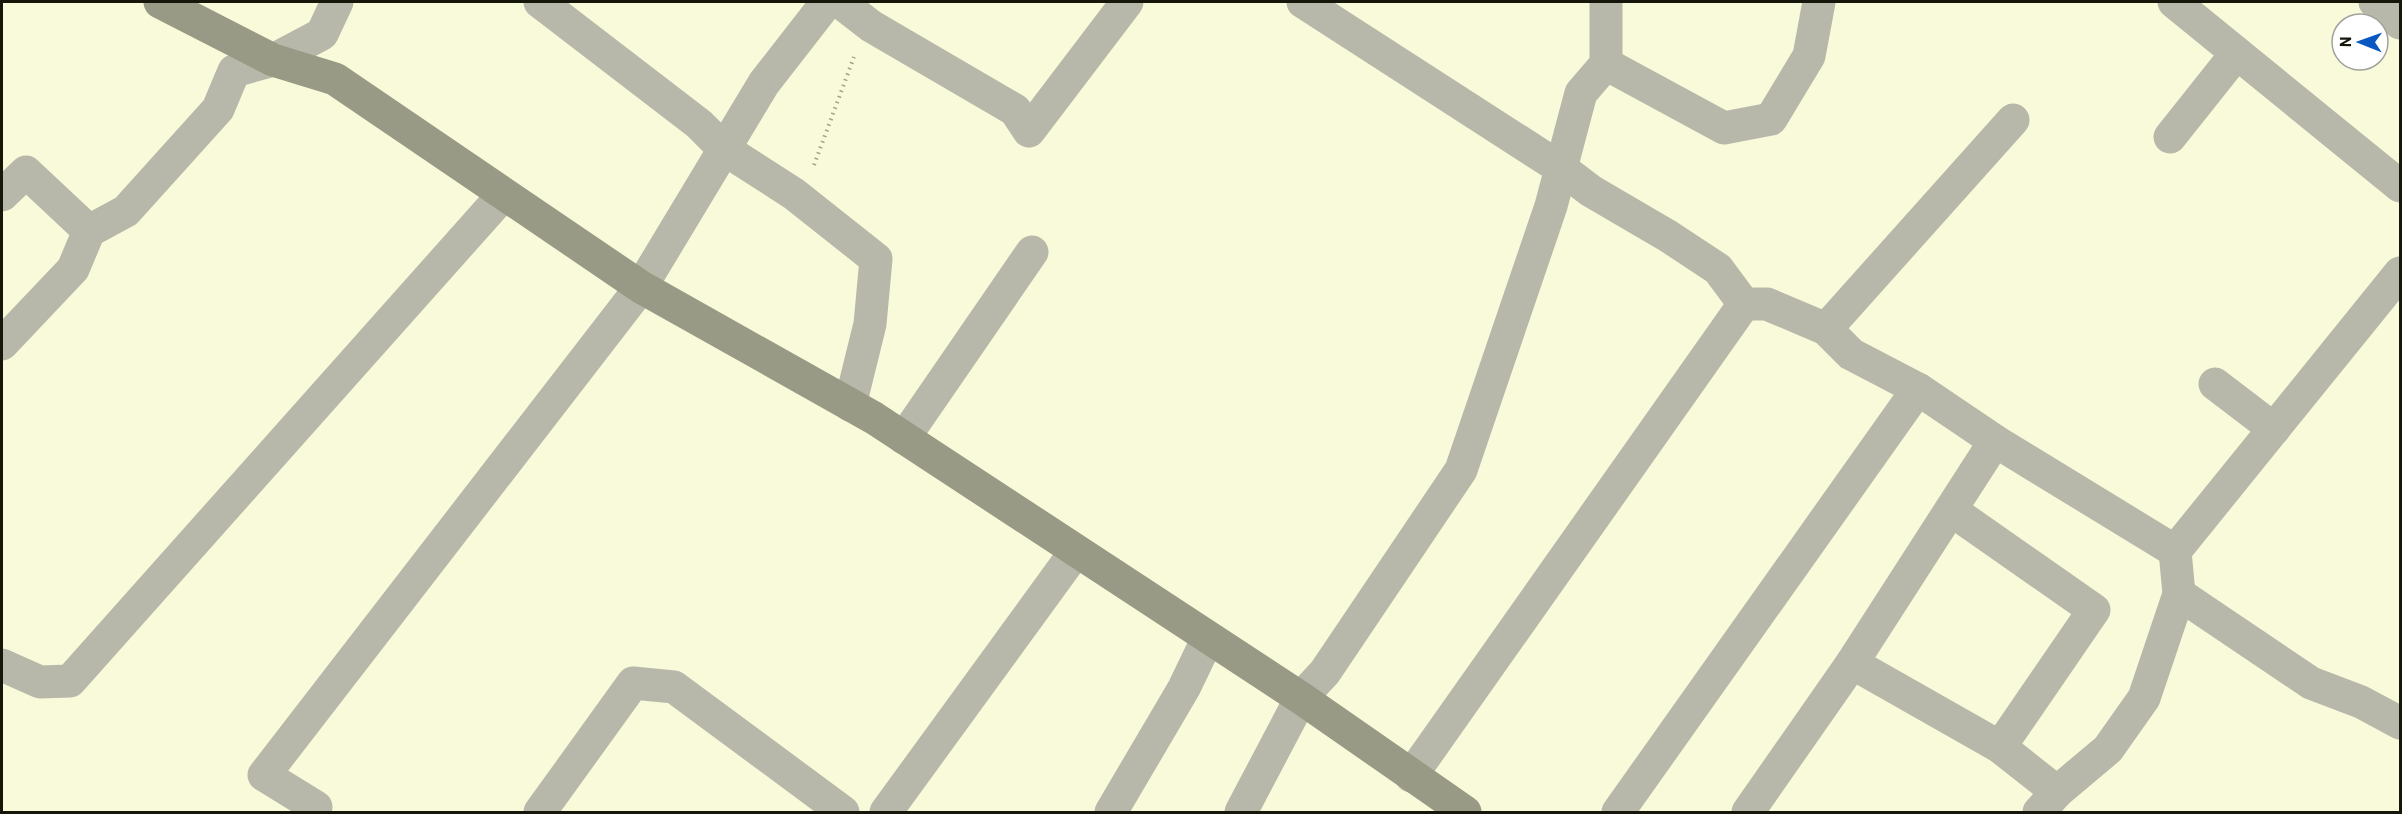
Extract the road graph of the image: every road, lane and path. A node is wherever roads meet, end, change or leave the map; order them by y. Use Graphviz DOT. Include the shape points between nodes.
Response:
graph roads {
  1 [pos="160,2"];
  2 [pos="337,2"];
  3 [pos="542,2"];
  4 [pos="827,2"];
  5 [pos="840,2"];
  6 [pos="1127,2"];
  7 [pos="1304,2"];
  8 [pos="1606,2"];
  9 [pos="1819,2"];
  10 [pos="2174,2"];
  11 [pos="2375,2"];
  12 [pos="2400,23"];
  13 [pos="871,26"];
  14 [pos="2236,54"];
  15 [pos="273,60"];
  16 [pos="1606,64"];
  17 [pos="2013,120"];
  18 [pos="2170,137"];
  19 [pos="724,149"];
  20 [pos="1562,169"];
  21 [pos="2400,186"];
  22 [pos="794,194"];
  23 [pos="2,195"];
  24 [pos="503,195"];
  25 [pos="89,231"];
  26 [pos="1032,252"];
  27 [pos="2400,273"];
  28 [pos="641,287"];
  29 [pos="1744,304"];
  30 [pos="1826,329"];
  31 [pos="2,344"];
  32 [pos="2215,384"];
  33 [pos="1918,389"];
  34 [pos="850,405"];
  35 [pos="2274,429"];
  36 [pos="904,438"];
  37 [pos="1995,441"];
  38 [pos="1951,510"];
  39 [pos="1076,551"];
  40 [pos="2175,551"];
  41 [pos="2179,594"];
  42 [pos="1208,638"];
  43 [pos="1852,663"];
  44 [pos="2,665"];
  45 [pos="1301,698"];
  46 [pos="2400,723"];
  47 [pos="2000,747"];
  48 [pos="1411,776"];
  49 [pos="2048,802"];
  50 [pos="316,807"];
  51 [pos="540,813"];
  52 [pos="843,813"];
  53 [pos="886,813"];
  54 [pos="1111,813"];
  55 [pos="1241,813"];
  56 [pos="1465,813"];
  57 [pos="1618,813"];
  58 [pos="1748,813"];
  1 -- 15 [label="street"];
  2 -- 15 [label="street" via="322,34"];
  3 -- 19 [label="street" via="699,124"];
  4 -- 19 [label="street" via="764,83"];
  5 -- 13 [label="street"];
  6 -- 13 [label="street" via="1029,131 1015,110"];
  7 -- 20 [label="street"];
  8 -- 16 [label="street"];
  9 -- 16 [label="street" via="1809,56 1771,119 1724,128"];
  10 -- 14 [label="street"];
  11 -- 12 [label="street"];
  13 -- 22 [label="path" via="855,52 807,184"];
  14 -- 18 [label="street"];
  14 -- 21 [label="street"];
  15 -- 24 [label="street" via="335,79"];
  15 -- 25 [label="street" via="234,70 218,109 126,211"];
  16 -- 20 [label="street" via="1581,93"];
  17 -- 30 [label="street"];
  19 -- 22 [label="street"];
  19 -- 28 [label="street"];
  20 -- 29 [label="street" via="1718,269"];
  20 -- 45 [label="street" via="1461,470 1325,672"];
  22 -- 34 [label="street" via="876,259 870,324"];
  23 -- 25 [label="street" via="26,172"];
  24 -- 28 [label="street"];
  24 -- 44 [label="street" via="70,681 40,682"];
  25 -- 31 [label="street" via="73,269"];
  26 -- 36 [label="street"];
  27 -- 35 [label="street"];
  28 -- 34 [label="street"];
  28 -- 50 [label="street" via="264,775"];
  29 -- 30 [label="street" via="1767,304"];
  29 -- 48 [label="street"];
  30 -- 33 [label="street" via="1851,354"];
  32 -- 35 [label="street"];
  33 -- 37 [label="street"];
  33 -- 57 [label="street"];
  34 -- 36 [label="street"];
  35 -- 40 [label="street"];
  36 -- 39 [label="street"];
  37 -- 38 [label="street"];
  37 -- 40 [label="street"];
  38 -- 43 [label="street"];
  38 -- 47 [label="street" via="2094,610"];
  39 -- 42 [label="street"];
  39 -- 53 [label="street"];
  40 -- 41 [label="street"];
  41 -- 46 [label="street" via="2311,683 2361,702"];
  41 -- 49 [label="street" via="2144,698 2108,749"];
  42 -- 45 [label="street"];
  42 -- 54 [label="street" via="1184,688"];
  43 -- 47 [label="street"];
  43 -- 58 [label="street"];
  45 -- 48 [label="street"];
  45 -- 55 [label="street"];
  47 -- 49 [label="street"];
  48 -- 56 [label="street"];
  51 -- 52 [label="street" via="633,683 674,687"];
}
